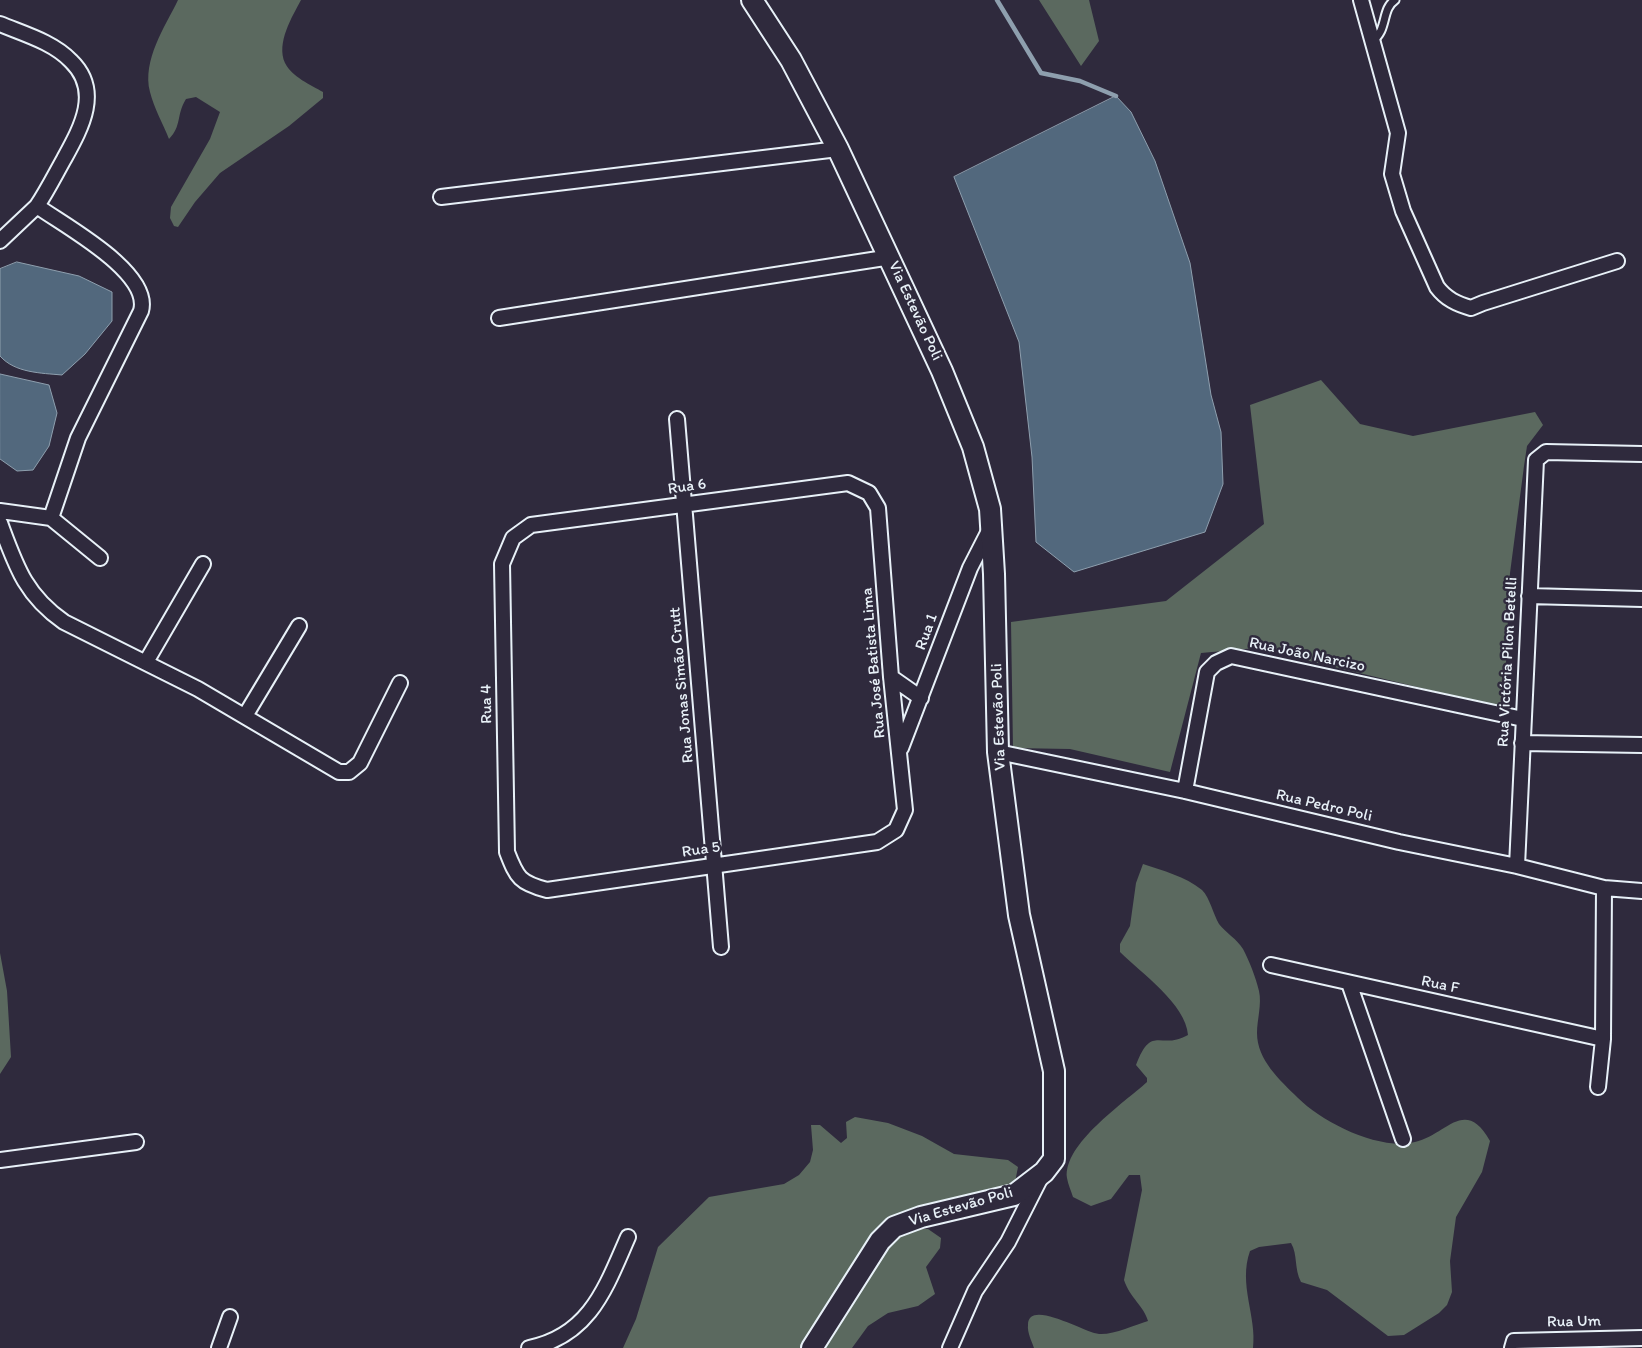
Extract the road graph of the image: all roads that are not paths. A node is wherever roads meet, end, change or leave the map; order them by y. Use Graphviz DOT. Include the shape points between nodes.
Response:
graph roads {
  1 [pos="752,0"];
  2 [pos="1361,0"];
  3 [pos="1395,0"];
  4 [pos="0,24"];
  5 [pos="1372,41"];
  6 [pos="838,149"];
  7 [pos="441,197"];
  8 [pos="38,206"];
  9 [pos="0,241"];
  10 [pos="891,257"];
  11 [pos="1617,261"];
  12 [pos="499,318"];
  13 [pos="677,419"];
  14 [pos="1642,454"];
  15 [pos="869,493"];
  16 [pos="684,505"];
  17 [pos="2,516"];
  18 [pos="51,518"];
  19 [pos="991,527"];
  20 [pos="512,538"];
  21 [pos="100,558"];
  22 [pos="203,564"];
  23 [pos="1529,596"];
  24 [pos="1642,599"];
  25 [pos="299,626"];
  26 [pos="146,662"];
  27 [pos="891,676"];
  28 [pos="400,683"];
  29 [pos="921,698"];
  30 [pos="245,716"];
  31 [pos="1523,719"];
  32 [pos="1522,743"];
  33 [pos="1642,745"];
  34 [pos="900,751"];
  35 [pos="998,752"];
  36 [pos="1185,791"];
  37 [pos="896,830"];
  38 [pos="715,866"];
  39 [pos="1518,866"];
  40 [pos="514,870"];
  41 [pos="1604,888"];
  42 [pos="1642,891"];
  43 [pos="721,947"];
  44 [pos="1270,966"];
  45 [pos="1349,983"];
  46 [pos="1603,1039"];
  47 [pos="1598,1088"];
  48 [pos="1403,1139"];
  49 [pos="136,1142"];
  50 [pos="0,1160"];
  51 [pos="1044,1172"];
  52 [pos="628,1237"];
  53 [pos="230,1317"];
  54 [pos="1642,1338"];
  55 [pos="219,1348"];
  56 [pos="529,1348"];
  57 [pos="812,1348"];
  58 [pos="950,1348"];
  59 [pos="1512,1348"];
  1 -- 6 [label="main road, Via Estevão Poli" via="791,60"];
  2 -- 5 [label="street"];
  3 -- 5 [label="lane" via="1389,5 1381,34"];
  4 -- 8 [label="street" via="66,56 84,79 88,92 79,130"];
  5 -- 11 [label="street" via="1398,133 1392,174 1403,212 1444,296 1472,308"];
  6 -- 7 [label="street"];
  6 -- 10 [label="main road, Via Estevão Poli"];
  8 -- 9 [label="street"];
  8 -- 18 [label="street" via="113,258 140,292 143,304 78,438"];
  10 -- 12 [label="street"];
  10 -- 19 [label="main road, Via Estevão Poli" via="973,447 990,509"];
  13 -- 16 [label="street, Rua Jonas Simão Crutt"];
  14 -- 23 [label="street, Rua Victória Pilon Betelli" via="1546,452 1536,460"];
  15 -- 16 [label="street, Rua 6" via="848,483"];
  15 -- 27 [label="street, Rua José Batista Lima" via="878,508"];
  16 -- 20 [label="street, Rua 6" via="531,525"];
  16 -- 38 [label="street, Rua Jonas Simão Crutt"];
  17 -- 18 [label="street"];
  17 -- 26 [label="street" via="21,576 33,596 64,622"];
  18 -- 21 [label="street"];
  19 -- 29 [label="street, Rua 1" via="970,568"];
  19 -- 35 [label="main road, Via Estevão Poli"];
  20 -- 40 [label="street, Rua 4" via="502,564 507,852"];
  22 -- 26 [label="street"];
  23 -- 24 [label="street"];
  23 -- 31 [label="street, Rua Victória Pilon Betelli"];
  25 -- 30 [label="street"];
  26 -- 30 [label="street"];
  27 -- 29 [label="street"];
  27 -- 34 [label="street, Rua José Batista Lima"];
  28 -- 30 [label="street" via="360,763 344,773"];
  29 -- 34 [label="street, Rua 1"];
  31 -- 32 [label="street, Rua Victória Pilon Betelli"];
  31 -- 36 [label="street, Rua João Narcizo" via="1231,656 1207,672"];
  32 -- 33 [label="street"];
  32 -- 39 [label="street, Rua Victória Pilon Betelli"];
  34 -- 37 [label="street, Rua José Batista Lima" via="905,810"];
  35 -- 36 [label="street, Rua Pedro Poli"];
  35 -- 51 [label="main road, Via Estevão Poli" via="1019,915 1054,1071 1054,1159"];
  36 -- 39 [label="street, Rua Pedro Poli" via="1398,842"];
  37 -- 38 [label="street, Rua 5" via="877,842"];
  38 -- 40 [label="street, Rua 5" via="547,890 527,885"];
  38 -- 43 [label="street, Rua Jonas Simão Crutt"];
  39 -- 41 [label="street, Rua Pedro Poli"];
  41 -- 42 [label="street, Rua Pedro Poli"];
  41 -- 46 [label="street"];
  44 -- 45 [label="street, Rua F"];
  45 -- 46 [label="street, Rua F"];
  45 -- 48 [label="street"];
  46 -- 47 [label="street"];
  49 -- 50 [label="street"];
  51 -- 57 [label="main road, Via Estevão Poli" via="1014,1194 894,1227 880,1241"];
  51 -- 58 [label="street" via="1008,1242 975,1291"];
  52 -- 56 [label="street" via="602,1296 586,1317 555,1339"];
  53 -- 55 [label="street"];
  54 -- 59 [label="street, Rua Um" via="1514,1341"];
}
